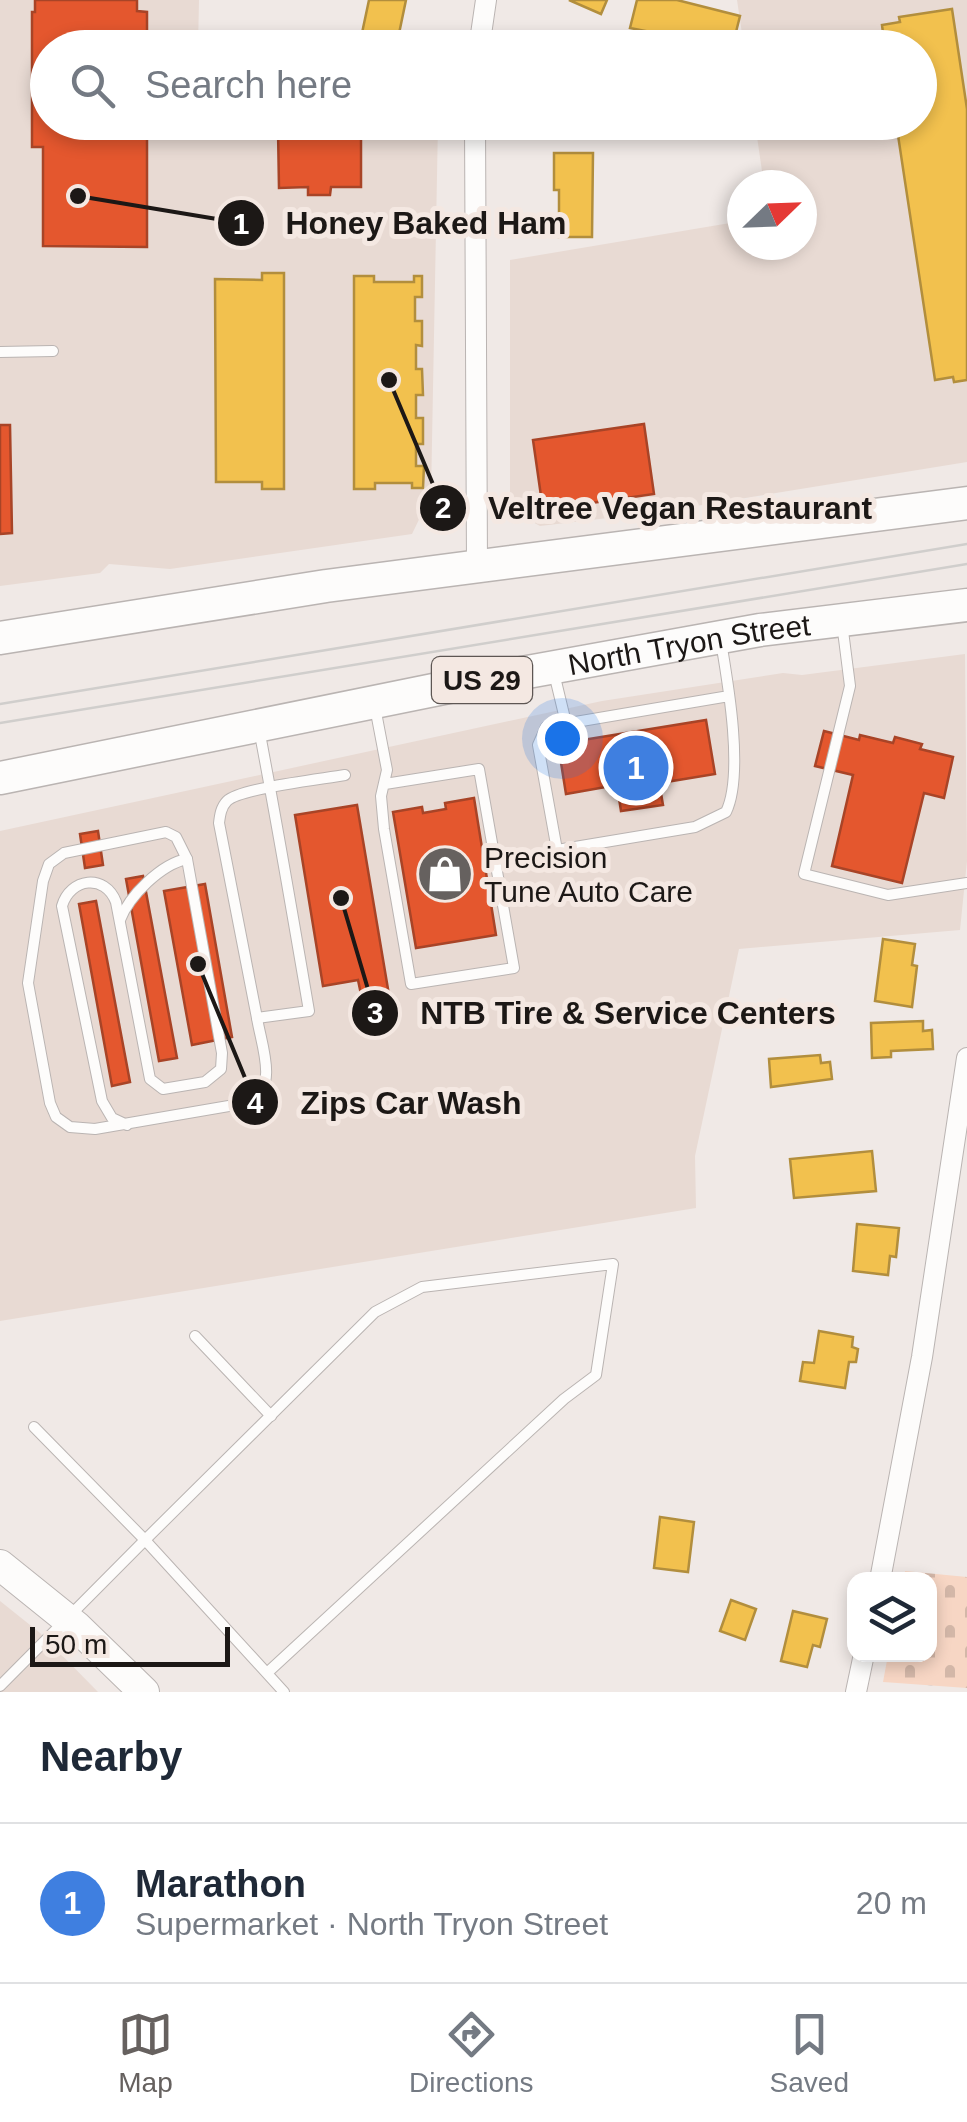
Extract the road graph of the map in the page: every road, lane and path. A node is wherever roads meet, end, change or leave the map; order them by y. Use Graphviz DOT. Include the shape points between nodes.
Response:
graph roads {
  1 [pos="486,0"];
  2 [pos="482,30"];
  3 [pos="474,140"];
  4 [pos="52,351"];
  5 [pos="0,352"];
  6 [pos="967,504"];
  7 [pos="477,567"];
  8 [pos="967,605"];
  9 [pos="842,620"];
  10 [pos="720,637"];
  11 [pos="0,638"];
  12 [pos="553,667"];
  13 [pos="729,696"];
  14 [pos="374,702"];
  15 [pos="566,722"];
  16 [pos="258,726"];
  17 [pos="345,775"];
  18 [pos="0,778"];
  19 [pos="385,784"];
  20 [pos="270,788"];
  21 [pos="186,859"];
  22 [pos="967,883"];
  23 [pos="39,909"];
  24 [pos="64,916"];
  25 [pos="120,921"];
  26 [pos="257,1018"];
  27 [pos="967,1058"];
  28 [pos="127,1125"];
  29 [pos="195,1336"];
  30 [pos="271,1416"];
  31 [pos="34,1427"];
  32 [pos="146,1540"];
  33 [pos="0,1565"];
  34 [pos="882,1572"];
  35 [pos="68,1619"];
  36 [pos="862,1662"];
  37 [pos="267,1674"];
  38 [pos="0,1686"];
  39 [pos="144,1692"];
  40 [pos="284,1692"];
  41 [pos="856,1692"];
  1 -- 2 [label="street"];
  3 -- 7 [label="street"];
  4 -- 5 [label="lane"];
  6 -- 7 [label="main road"];
  7 -- 11 [label="main road"];
  8 -- 9 [label="main road, North Tryon Street / US 29"];
  9 -- 10 [label="main road, North Tryon Street / US 29"];
  9 -- 22 [label="lane" via="850,686 804,874 888,894"];
  10 -- 12 [label="main road, North Tryon Street / US 29"];
  10 -- 13 [label="lane"];
  12 -- 14 [label="main road, North Tryon Street / US 29"];
  12 -- 15 [label="lane"];
  13 -- 15 [label="lane"];
  13 -- 15 [label="lane" via="733,795 726,812 695,826 557,850 538,745 546,727"];
  14 -- 16 [label="main road, North Tryon Street / US 29"];
  14 -- 19 [label="lane"];
  16 -- 18 [label="main road, North Tryon Street / US 29"];
  16 -- 20 [label="lane"];
  17 -- 20 [label="lane"];
  19 -- 19 [label="lane" via="479,769 514,968 411,984 384,829"];
  20 -- 26 [label="lane" via="229,798 219,823"];
  20 -- 26 [label="lane" via="309,1011"];
  21 -- 23 [label="lane" via="176,837 166,832 64,854 49,864"];
  21 -- 25 [label="lane" via="170,863 127,905"];
  21 -- 25 [label="lane" via="222,1053 221,1069 212,1078 163,1088 150,1079"];
  23 -- 24 [label="lane" via="51,905"];
  23 -- 28 [label="lane" via="29,992 53,1112 70,1127"];
  24 -- 25 [label="lane" via="67,892 92,882 114,896"];
  24 -- 28 [label="lane" via="102,1101 112,1118"];
  26 -- 28 [label="lane" via="266,1078 258,1098"];
  27 -- 34 [label="street"];
  29 -- 30 [label="lane"];
  30 -- 32 [label="lane"];
  30 -- 37 [label="lane" via="376,1312 422,1287 613,1264 596,1375"];
  31 -- 32 [label="lane"];
  32 -- 35 [label="lane"];
  32 -- 37 [label="lane"];
  33 -- 35 [label="street"];
  35 -- 38 [label="lane"];
  35 -- 39 [label="street"];
  36 -- 41 [label="street"];
  37 -- 40 [label="lane"];
}
